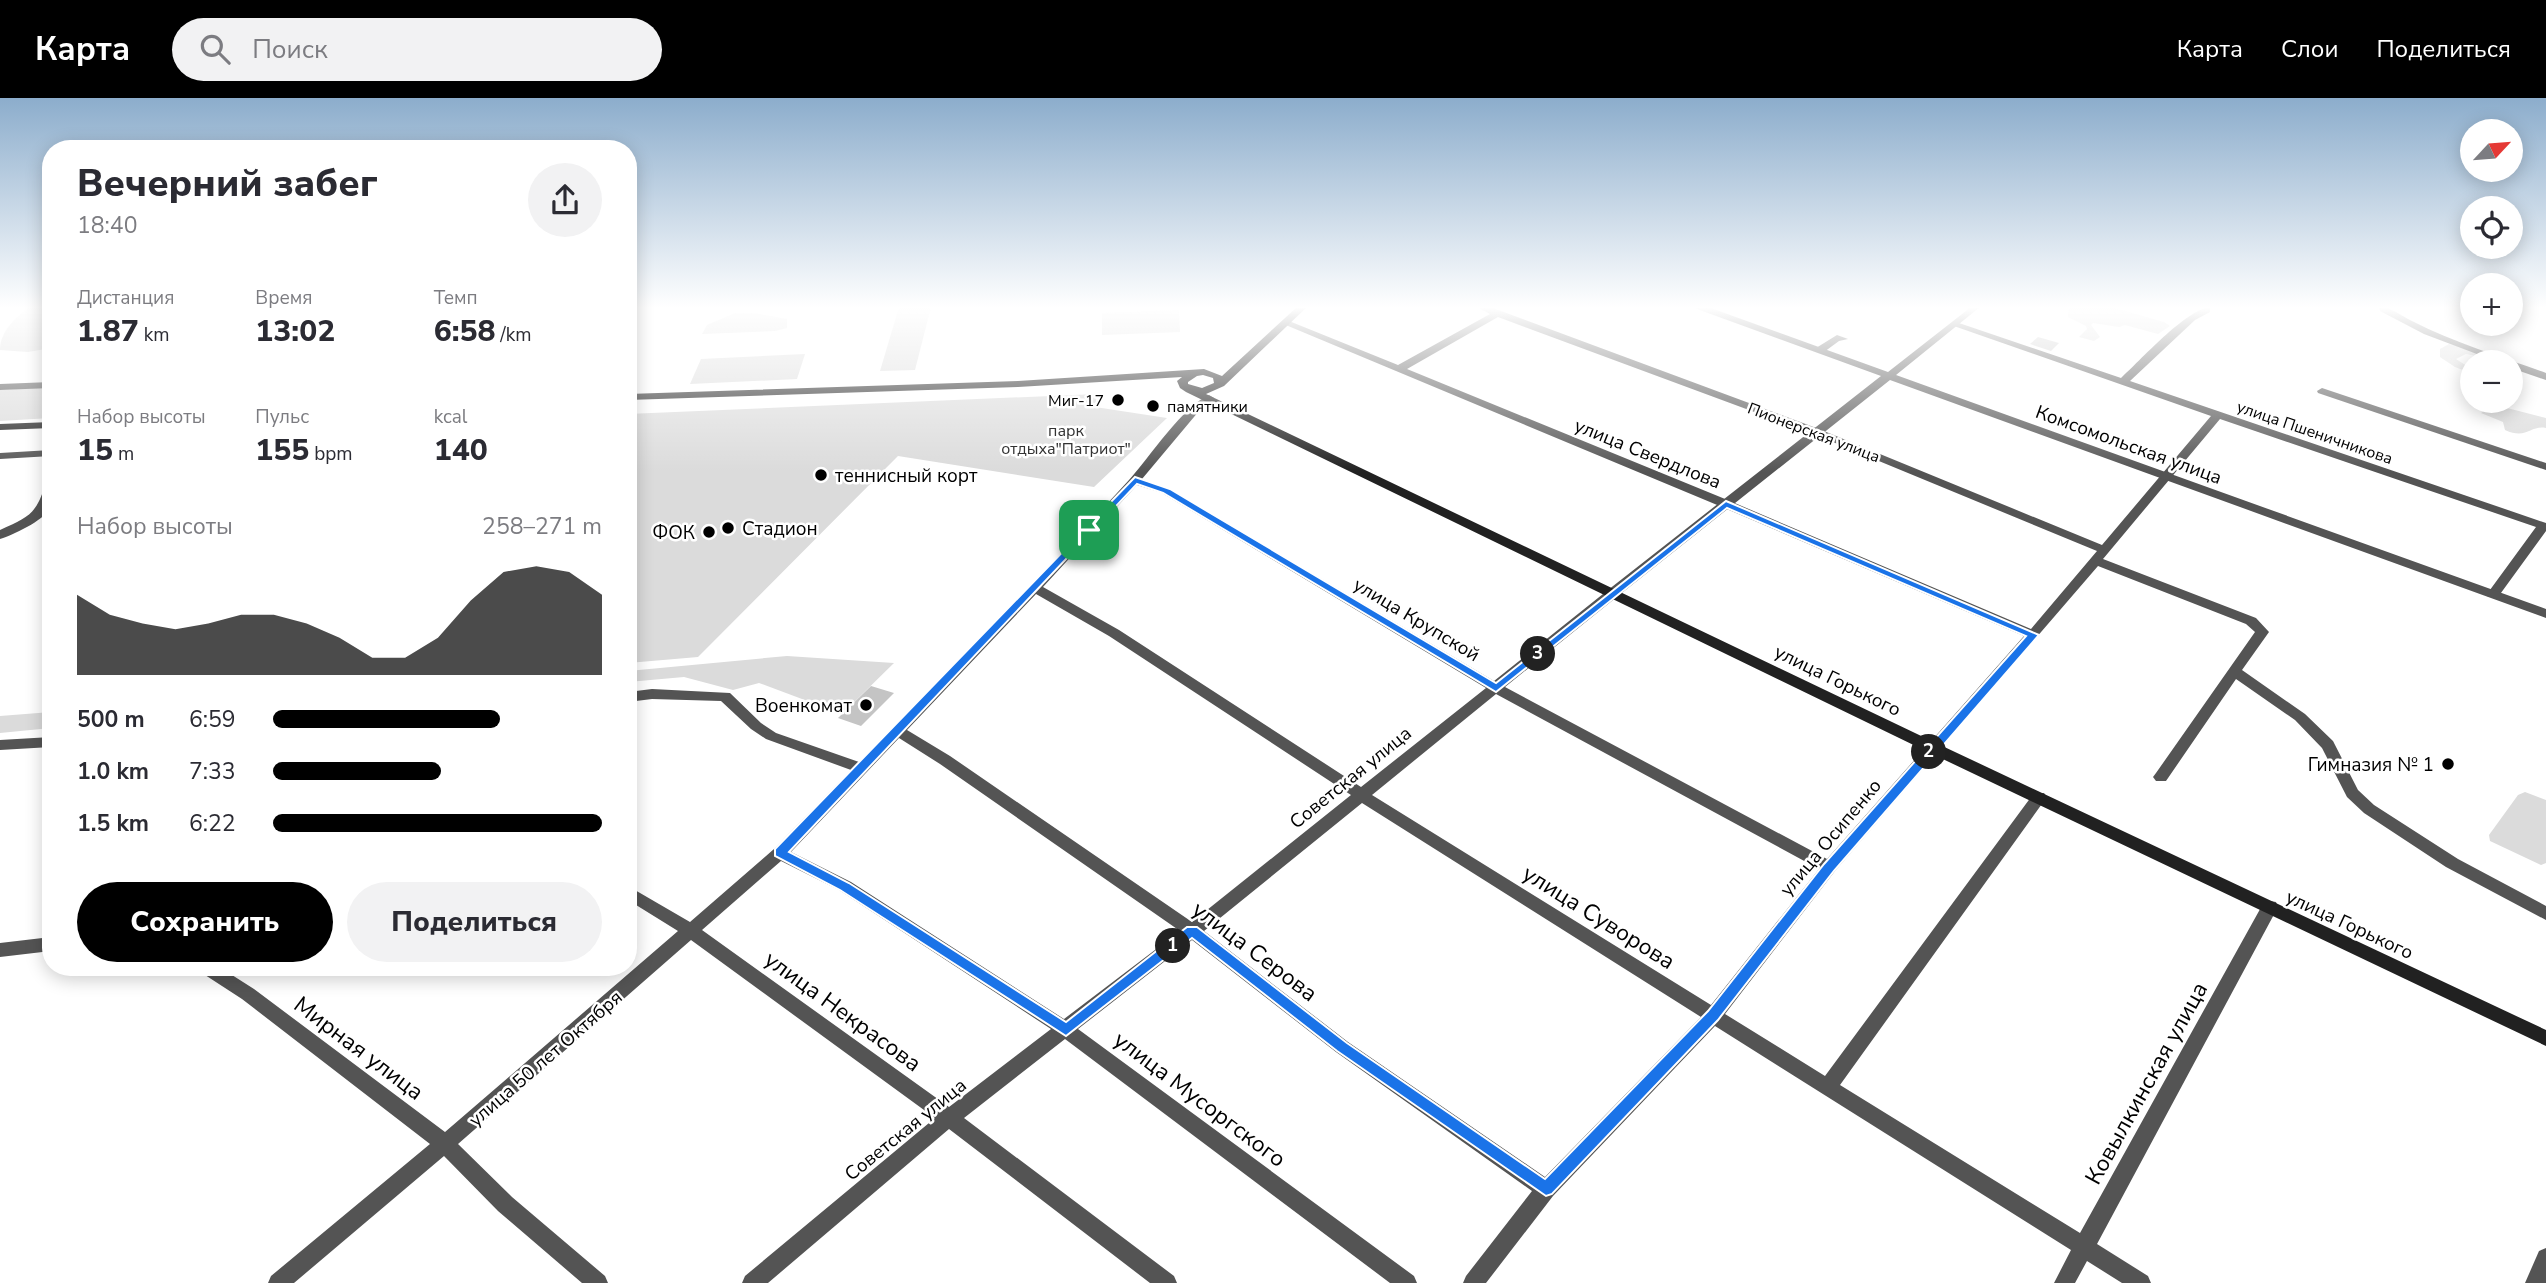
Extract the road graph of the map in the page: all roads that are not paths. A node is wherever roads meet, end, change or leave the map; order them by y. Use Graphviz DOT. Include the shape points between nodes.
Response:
graph roads {
  1 [pos="1236,362"];
  2 [pos="1244,362"];
  3 [pos="1383,362"];
  4 [pos="1411,362"];
  5 [pos="1631,362"];
  6 [pos="1855,362"];
  7 [pos="1906,362"];
  8 [pos="2065,362"];
  9 [pos="2144,362"];
  10 [pos="2523,368"];
  11 [pos="1399,369"];
  12 [pos="1199,373"];
  13 [pos="1889,375"];
  14 [pos="2546,377"];
  15 [pos="1104,380"];
  16 [pos="2123,382"];
  17 [pos="42,385"];
  18 [pos="0,387"];
  19 [pos="1188,389"];
  20 [pos="1216,389"];
  21 [pos="2322,391"];
  22 [pos="637,397"];
  23 [pos="2218,415"];
  24 [pos="42,425"];
  25 [pos="0,427"];
  26 [pos="1815,431"];
  27 [pos="42,454"];
  28 [pos="0,456"];
  29 [pos="2546,467"];
  30 [pos="2168,476"];
  31 [pos="1135,480"];
  32 [pos="1726,504"];
  33 [pos="42,510"];
  34 [pos="2545,527"];
  35 [pos="0,535"];
  36 [pos="2101,555"];
  37 [pos="1035,588"];
  38 [pos="1613,593"];
  39 [pos="2493,594"];
  40 [pos="2546,614"];
  41 [pos="2033,635"];
  42 [pos="2235,672"];
  43 [pos="1496,688"];
  44 [pos="637,696"];
  45 [pos="899,731"];
  46 [pos="42,743"];
  47 [pos="0,746"];
  48 [pos="1933,748"];
  49 [pos="862,768"];
  50 [pos="2161,777"];
  51 [pos="1361,795"];
  52 [pos="2039,797"];
  53 [pos="780,853"];
  54 [pos="1829,867"];
  55 [pos="637,898"];
  56 [pos="2270,907"];
  57 [pos="2546,914"];
  58 [pos="691,931"];
  59 [pos="1192,931"];
  60 [pos="42,945"];
  61 [pos="0,950"];
  62 [pos="220,976"];
  63 [pos="1713,1016"];
  64 [pos="1066,1030"];
  65 [pos="2546,1038"];
  66 [pos="1827,1088"];
  67 [pos="949,1118"];
  68 [pos="445,1144"];
  69 [pos="1546,1189"];
  70 [pos="2083,1248"];
  71 [pos="2546,1258"];
  72 [pos="278,1283"];
  73 [pos="598,1283"];
  74 [pos="752,1283"];
  75 [pos="1167,1283"];
  76 [pos="1407,1283"];
  77 [pos="1473,1283"];
  78 [pos="2064,1283"];
  79 [pos="2141,1283"];
  80 [pos="2535,1283"];
  1 -- 12 [label="main road, улица 50 лет Октября"];
  2 -- 20 [label="main road, улица 50 лет Октября"];
  3 -- 11 [label="street, улица Свердлова"];
  4 -- 11 [label="street"];
  5 -- 26 [label="street, Пионерская улица"];
  6 -- 13 [label="street, Комсомольская улица"];
  7 -- 13 [label="street, Советская улица"];
  8 -- 16 [label="street, улица Пшеничникова"];
  9 -- 16 [label="street"];
  10 -- 14 [label="street"];
  11 -- 32 [label="street, улица Свердлова"];
  12 -- 15 [label="main road, улица 50 лет Октября"];
  12 -- 19 [label="main road" via="1182,381"];
  12 -- 20 [label="main road" via="1217,376"];
  13 -- 26 [label="street, Советская улица"];
  13 -- 30 [label="street, Комсомольская улица"];
  15 -- 19 [label="main road, улица Горького"];
  15 -- 22 [label="main road"];
  16 -- 23 [label="street, улица Пшеничникова"];
  17 -- 18 [label="street"];
  19 -- 20 [label="main road, улица Горького"];
  20 -- 31 [label="street, улица 50 лет Октября"];
  20 -- 38 [label="main road, улица Горького" via="1230,407"];
  21 -- 29 [label="street"];
  23 -- 30 [label="street, улица Осипенко"];
  23 -- 34 [label="street, улица Пшеничникова"];
  24 -- 25 [label="main road"];
  26 -- 32 [label="street, Советская улица"];
  26 -- 36 [label="street, Пионерская улица"];
  27 -- 28 [label="street"];
  30 -- 36 [label="street, улица Осипенко"];
  30 -- 39 [label="street, Комсомольская улица"];
  31 -- 37 [label="street, улица 50 лет Октября"];
  31 -- 43 [label="street, улица Крупской" via="1166,491"];
  32 -- 38 [label="street, Советская улица"];
  32 -- 41 [label="street, улица Свердлова"];
  33 -- 35 [label="street"];
  34 -- 39 [label="street"];
  36 -- 41 [label="street, улица Осипенко"];
  36 -- 42 [label="street, Пионерская улица" via="2251,621 2262,632"];
  37 -- 45 [label="street, улица 50 лет Октября"];
  37 -- 51 [label="street, улица Суворова" via="1114,633"];
  38 -- 43 [label="street, Советская улица"];
  38 -- 48 [label="main road, улица Горького"];
  39 -- 40 [label="street, Комсомольская улица"];
  41 -- 48 [label="street, улица Осипенко"];
  42 -- 50 [label="street"];
  42 -- 57 [label="street" via="2301,717 2328,745 2352,793 2369,808 2452,863"];
  43 -- 51 [label="street, Советская улица"];
  43 -- 54 [label="street, улица Крупской"];
  44 -- 49 [label="street" via="725,696 771,736"];
  45 -- 49 [label="street, улица 50 лет Октября"];
  45 -- 59 [label="street, улица Серова"];
  46 -- 47 [label="street"];
  48 -- 52 [label="main road, улица Горького"];
  48 -- 54 [label="street, улица Осипенко"];
  49 -- 53 [label="street, улица 50 лет Октября"];
  51 -- 59 [label="street, Советская улица"];
  51 -- 63 [label="street, улица Суворова"];
  52 -- 56 [label="main road, улица Горького"];
  52 -- 66 [label="street"];
  53 -- 58 [label="street, улица 50 лет Октября"];
  53 -- 64 [label="street, улица Мусоргского" via="845,886"];
  54 -- 63 [label="street, улица Осипенко"];
  55 -- 58 [label="street, улица Некрасова"];
  56 -- 65 [label="main road, улица Горького"];
  56 -- 70 [label="street, Ковылкинская улица"];
  58 -- 67 [label="street, улица Некрасова"];
  58 -- 68 [label="street, улица 50 лет Октября"];
  59 -- 64 [label="street, Советская улица"];
  59 -- 69 [label="street, улица Серова" via="1342,1047"];
  60 -- 61 [label="street"];
  62 -- 68 [label="street, Мирная улица"];
  63 -- 66 [label="street, улица Суворова"];
  63 -- 69 [label="street, улица Осипенко"];
  64 -- 67 [label="street, Советская улица"];
  64 -- 76 [label="street, улица Мусоргского"];
  66 -- 70 [label="street, улица Суворова"];
  67 -- 74 [label="street, Советская улица"];
  67 -- 75 [label="street, улица Некрасова"];
  68 -- 72 [label="street, улица 50 лет Октября"];
  68 -- 73 [label="street, Мирная улица" via="505,1204"];
  69 -- 77 [label="street, улица Осипенко"];
  70 -- 78 [label="street, Ковылкинская улица"];
  70 -- 79 [label="street, улица Суворова"];
  71 -- 80 [label="street"];
}
